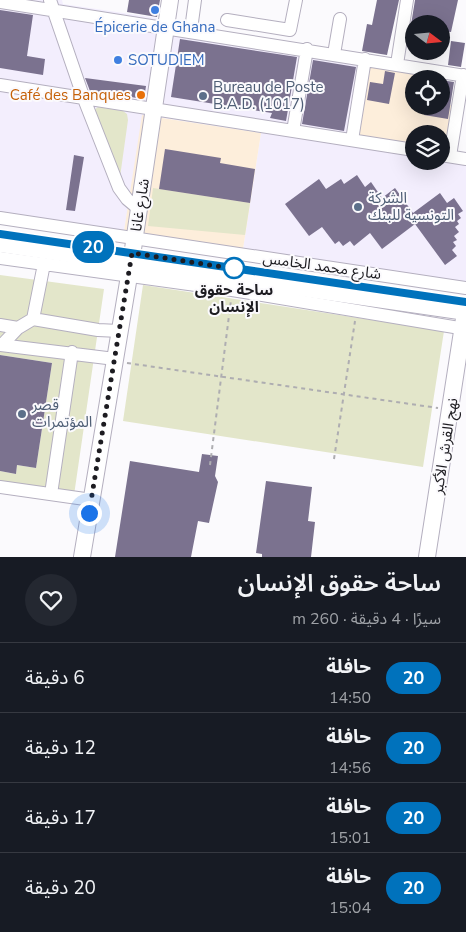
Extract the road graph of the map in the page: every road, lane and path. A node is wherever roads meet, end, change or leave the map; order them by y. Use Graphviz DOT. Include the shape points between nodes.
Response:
graph roads {
  1 [pos="170,0"];
  2 [pos="195,0"];
  3 [pos="296,0"];
  4 [pos="407,0"];
  5 [pos="0,2"];
  6 [pos="51,5"];
  7 [pos="228,20"];
  8 [pos="340,20"];
  9 [pos="192,22"];
  10 [pos="166,27"];
  11 [pos="307,49"];
  12 [pos="334,54"];
  13 [pos="365,59"];
  14 [pos="397,64"];
  15 [pos="464,75"];
  16 [pos="0,85"];
  17 [pos="84,99"];
  18 [pos="154,108"];
  19 [pos="294,131"];
  20 [pos="450,138"];
  21 [pos="352,140"];
  22 [pos="405,149"];
  23 [pos="450,157"];
  24 [pos="466,159"];
  25 [pos="139,209"];
  26 [pos="0,218"];
  27 [pos="0,234"];
  28 [pos="0,244"];
  29 [pos="0,258"];
  30 [pos="132,258"];
  31 [pos="44,264"];
  32 [pos="466,288"];
  33 [pos="232,290"];
  34 [pos="356,311"];
  35 [pos="465,315"];
  36 [pos="33,319"];
  37 [pos="0,326"];
  38 [pos="18,328"];
  39 [pos="119,331"];
  40 [pos="1,345"];
  41 [pos="72,352"];
  42 [pos="115,359"];
  43 [pos="220,376"];
  44 [pos="344,394"];
  45 [pos="450,410"];
  46 [pos="334,459"];
  47 [pos="210,465"];
  48 [pos="0,487"];
  49 [pos="51,494"];
  50 [pos="92,500"];
  51 [pos="82,557"];
  52 [pos="427,557"];
  1 -- 10 [label="main road, شارع غانا"];
  2 -- 9 [label="street"];
  3 -- 7 [label="street" via="288,31"];
  4 -- 14 [label="street"];
  5 -- 6 [label="street"];
  6 -- 10 [label="street"];
  6 -- 17 [label="street"];
  8 -- 12 [label="street"];
  10 -- 11 [label="street"];
  10 -- 18 [label="main road, شارع غانا"];
  11 -- 12 [label="street"];
  11 -- 19 [label="street"];
  12 -- 13 [label="street"];
  13 -- 14 [label="street"];
  13 -- 21 [label="street"];
  14 -- 15 [label="street"];
  15 -- 20 [label="street"];
  16 -- 17 [label="street"];
  17 -- 18 [label="street"];
  17 -- 25 [label="street" via="119,188"];
  18 -- 19 [label="street"];
  18 -- 25 [label="main road, شارع غانا"];
  19 -- 21 [label="street"];
  21 -- 22 [label="street"];
  23 -- 24 [label="street"];
  25 -- 30 [label="main road, شارع غانا"];
  26 -- 30 [label="street, شارع محمد الخامس"];
  27 -- 30 [label="main road, شارع محمد الخامس"];
  28 -- 30 [label="main road, شارع محمد الخامس"];
  29 -- 31 [label="street"];
  30 -- 31 [label="street"];
  30 -- 32 [label="street, شارع محمد الخامس"];
  30 -- 33 [label="street"];
  30 -- 35 [label="main road, شارع محمد الخامس"];
  30 -- 39 [label="main road, شارع غانا"];
  31 -- 36 [label="street"];
  33 -- 34 [label="street"];
  33 -- 43 [label="path"];
  34 -- 35 [label="street"];
  34 -- 44 [label="path"];
  35 -- 45 [label="main road, نهج القرش الأكبر"];
  36 -- 38 [label="street"];
  36 -- 39 [label="street"];
  37 -- 38 [label="street"];
  38 -- 40 [label="street"];
  39 -- 42 [label="main road, شارع غانا"];
  40 -- 41 [label="street"];
  41 -- 42 [label="street"];
  41 -- 49 [label="street"];
  42 -- 43 [label="path"];
  42 -- 50 [label="main road, شارع غانا"];
  43 -- 44 [label="path"];
  43 -- 47 [label="path"];
  44 -- 45 [label="path"];
  44 -- 46 [label="path"];
  45 -- 52 [label="main road, نهج القرش الأكبر"];
  48 -- 49 [label="street"];
  49 -- 50 [label="street"];
  50 -- 51 [label="main road, شارع غانا"];
}
